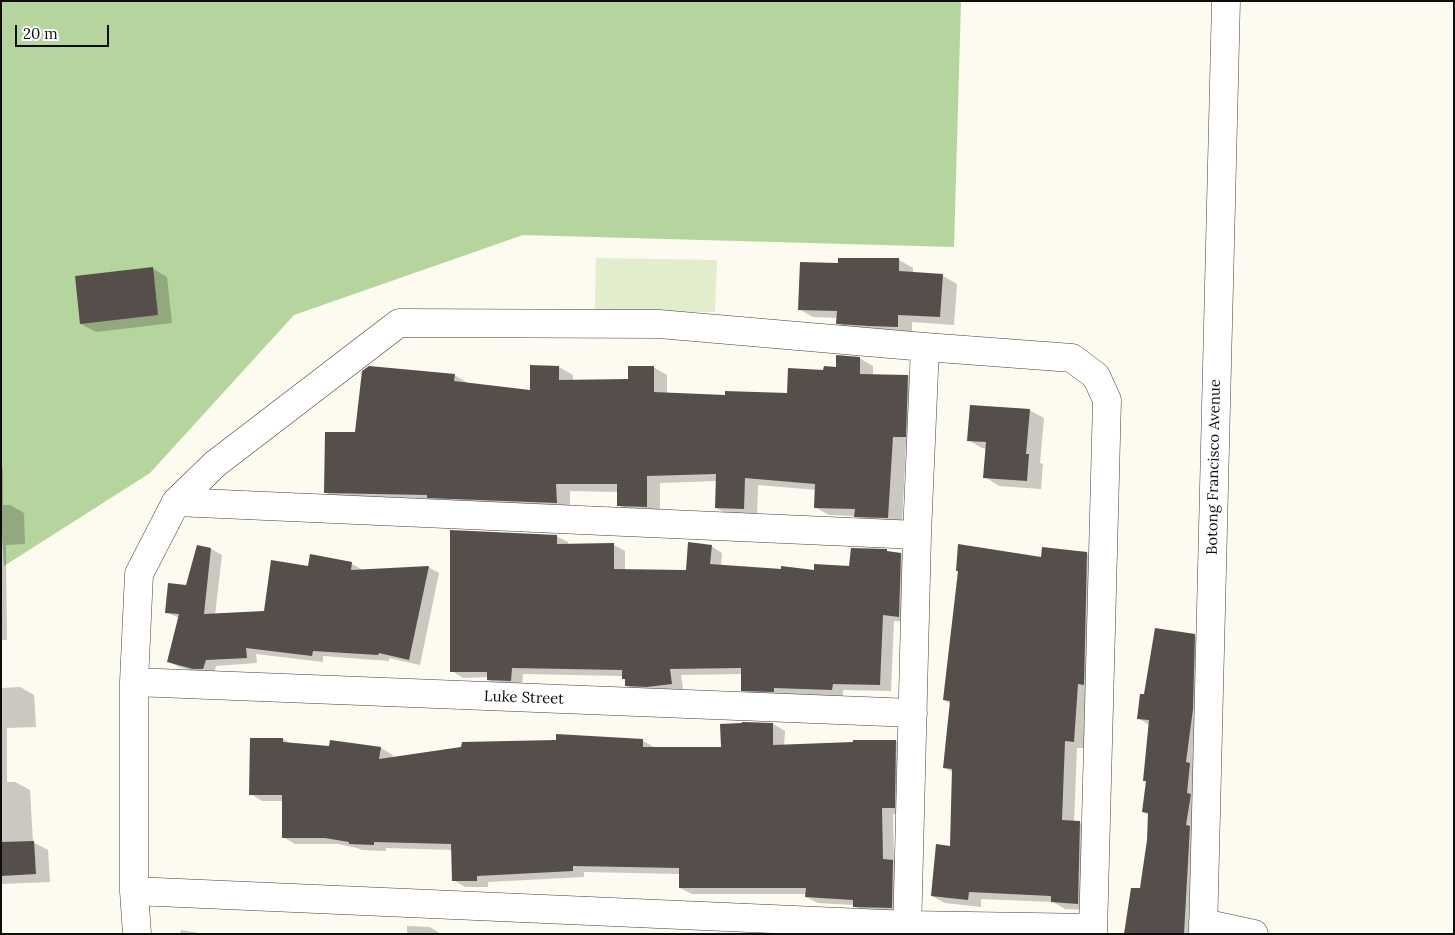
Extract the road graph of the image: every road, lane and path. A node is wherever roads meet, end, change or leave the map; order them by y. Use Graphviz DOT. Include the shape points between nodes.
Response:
graph roads {
  1 [pos="1226,1"];
  2 [pos="925,347"];
  3 [pos="176,502"];
  4 [pos="917,535"];
  5 [pos="134,682"];
  6 [pos="913,713"];
  7 [pos="134,891"];
  8 [pos="1203,928"];
  9 [pos="907,929"];
  10 [pos="1093,931"];
  11 [pos="137,934"];
  12 [pos="1254,934"];
  1 -- 8 [label="street, Botong Francisco Avenue"];
  2 -- 3 [label="street" via="659,324 399,323 215,464"];
  2 -- 4 [label="street"];
  2 -- 10 [label="street" via="1072,358 1096,376 1107,400"];
  3 -- 4 [label="street"];
  3 -- 5 [label="street" via="139,574"];
  4 -- 6 [label="street"];
  5 -- 6 [label="street, Luke Street"];
  5 -- 7 [label="street"];
  6 -- 9 [label="street"];
  7 -- 9 [label="street"];
  7 -- 11 [label="street"];
  8 -- 12 [label="street"];
  9 -- 10 [label="street"];
}
